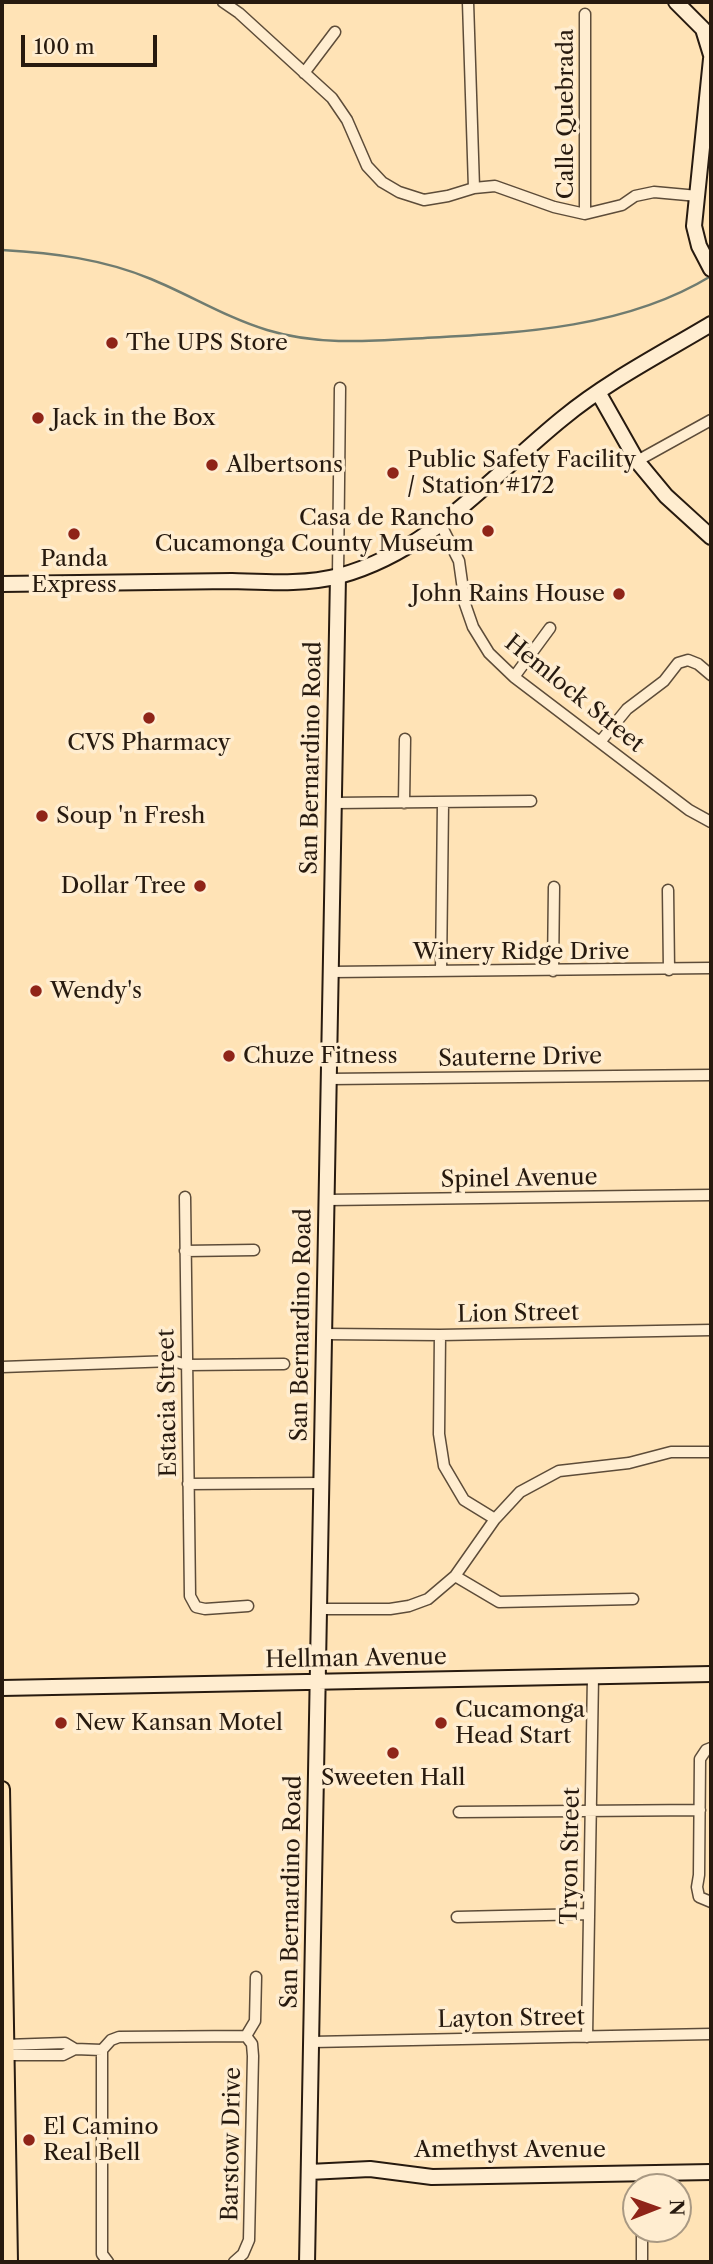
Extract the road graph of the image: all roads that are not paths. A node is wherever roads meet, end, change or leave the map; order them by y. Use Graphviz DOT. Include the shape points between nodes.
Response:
graph roads {
  1 [pos="223,2"];
  2 [pos="468,2"];
  3 [pos="676,2"];
  4 [pos="585,14"];
  5 [pos="707,26"];
  6 [pos="335,32"];
  7 [pos="711,57"];
  8 [pos="304,73"];
  9 [pos="474,188"];
  10 [pos="698,196"];
  11 [pos="586,214"];
  12 [pos="711,269"];
  13 [pos="711,324"];
  14 [pos="340,388"];
  15 [pos="598,392"];
  16 [pos="711,420"];
  17 [pos="637,461"];
  18 [pos="442,526"];
  19 [pos="711,537"];
  20 [pos="338,576"];
  21 [pos="2,584"];
  22 [pos="550,628"];
  23 [pos="711,675"];
  24 [pos="514,677"];
  25 [pos="405,739"];
  26 [pos="600,742"];
  27 [pos="531,801"];
  28 [pos="334,803"];
  29 [pos="404,803"];
  30 [pos="443,803"];
  31 [pos="711,822"];
  32 [pos="554,887"];
  33 [pos="668,890"];
  34 [pos="711,968"];
  35 [pos="668,970"];
  36 [pos="441,971"];
  37 [pos="554,971"];
  38 [pos="331,972"];
  39 [pos="711,1075"];
  40 [pos="329,1079"];
  41 [pos="711,1195"];
  42 [pos="185,1197"];
  43 [pos="327,1200"];
  44 [pos="254,1250"];
  45 [pos="185,1251"];
  46 [pos="711,1330"];
  47 [pos="325,1334"];
  48 [pos="440,1335"];
  49 [pos="284,1364"];
  50 [pos="187,1365"];
  51 [pos="2,1367"];
  52 [pos="711,1452"];
  53 [pos="322,1483"];
  54 [pos="188,1484"];
  55 [pos="495,1519"];
  56 [pos="455,1576"];
  57 [pos="633,1599"];
  58 [pos="248,1606"];
  59 [pos="320,1609"];
  60 [pos="711,1674"];
  61 [pos="593,1676"];
  62 [pos="319,1683"];
  63 [pos="2,1688"];
  64 [pos="708,1749"];
  65 [pos="2,1789"];
  66 [pos="591,1810"];
  67 [pos="700,1810"];
  68 [pos="459,1812"];
  69 [pos="711,1902"];
  70 [pos="589,1914"];
  71 [pos="457,1917"];
  72 [pos="256,1977"];
  73 [pos="711,2034"];
  74 [pos="246,2036"];
  75 [pos="587,2037"];
  76 [pos="312,2042"];
  77 [pos="48,2044"];
  78 [pos="75,2049"];
  79 [pos="6,2050"];
  80 [pos="102,2050"];
  81 [pos="48,2055"];
  82 [pos="309,2172"];
  83 [pos="711,2172"];
  84 [pos="692,2174"];
  85 [pos="622,2180"];
  86 [pos="642,2243"];
  87 [pos="10,2262"];
  88 [pos="108,2262"];
  89 [pos="234,2262"];
  90 [pos="307,2262"];
  91 [pos="642,2262"];
  1 -- 8 [label="street"];
  2 -- 9 [label="street"];
  3 -- 5 [label="street"];
  4 -- 11 [label="street, Calle Quebrada"];
  5 -- 7 [label="street"];
  6 -- 8 [label="street"];
  7 -- 10 [label="street"];
  8 -- 9 [label="street" via="332,98 347,120 366,166 382,182 424,200"];
  9 -- 11 [label="street" via="495,186"];
  10 -- 11 [label="street" via="654,192"];
  10 -- 12 [label="street" via="694,226"];
  13 -- 15 [label="street"];
  14 -- 20 [label="street, San Bernardino Road"];
  15 -- 17 [label="street"];
  15 -- 18 [label="street"];
  16 -- 17 [label="street"];
  17 -- 19 [label="street" via="666,496"];
  18 -- 20 [label="street" via="402,551"];
  18 -- 24 [label="street, Hemlock Street" via="459,561 473,627 489,653"];
  20 -- 21 [label="street" via="263,583"];
  20 -- 28 [label="street, San Bernardino Road"];
  22 -- 24 [label="street"];
  23 -- 26 [label="street" via="688,660 678,663 664,681 627,709"];
  24 -- 26 [label="street, Hemlock Street"];
  25 -- 29 [label="street"];
  26 -- 31 [label="street, Hemlock Street"];
  27 -- 30 [label="street"];
  28 -- 29 [label="street"];
  28 -- 38 [label="street, San Bernardino Road"];
  29 -- 30 [label="street"];
  30 -- 36 [label="street"];
  32 -- 37 [label="street"];
  33 -- 35 [label="street"];
  34 -- 35 [label="street, Winery Ridge Drive"];
  35 -- 37 [label="street, Winery Ridge Drive"];
  36 -- 37 [label="street, Winery Ridge Drive"];
  36 -- 38 [label="street, Winery Ridge Drive"];
  38 -- 40 [label="street, San Bernardino Road"];
  39 -- 40 [label="street, Sauterne Drive"];
  40 -- 43 [label="street, San Bernardino Road"];
  41 -- 43 [label="street, Spinel Avenue"];
  42 -- 45 [label="street, Estacia Street"];
  43 -- 47 [label="street, San Bernardino Road"];
  44 -- 45 [label="street"];
  45 -- 50 [label="street, Estacia Street"];
  46 -- 48 [label="street, Lion Street"];
  47 -- 48 [label="street, Lion Street"];
  47 -- 53 [label="street, San Bernardino Road"];
  48 -- 55 [label="street" via="443,1466 464,1500"];
  49 -- 50 [label="street"];
  50 -- 51 [label="street" via="173,1361"];
  50 -- 54 [label="street, Estacia Street"];
  52 -- 55 [label="street" via="671,1452 629,1463 559,1471 520,1492"];
  53 -- 54 [label="street"];
  53 -- 59 [label="street, San Bernardino Road"];
  54 -- 58 [label="street, Estacia Street" via="190,1597 196,1607 205,1609"];
  55 -- 56 [label="street"];
  56 -- 57 [label="street" via="499,1602"];
  56 -- 59 [label="street" via="428,1599 410,1606"];
  59 -- 62 [label="street, San Bernardino Road"];
  60 -- 61 [label="street, Hellman Avenue"];
  61 -- 62 [label="street, Hellman Avenue"];
  61 -- 66 [label="street, Tryon Street"];
  62 -- 63 [label="street, Hellman Avenue"];
  62 -- 76 [label="street, San Bernardino Road"];
  64 -- 67 [label="street" via="700,1759"];
  65 -- 79 [label="main road"];
  66 -- 67 [label="street"];
  66 -- 68 [label="street"];
  66 -- 70 [label="street, Tryon Street"];
  67 -- 69 [label="street" via="696,1887 699,1897"];
  70 -- 71 [label="street"];
  70 -- 75 [label="street, Tryon Street"];
  72 -- 74 [label="street" via="255,2021"];
  73 -- 75 [label="street, Layton Street"];
  74 -- 80 [label="street" via="119,2037"];
  74 -- 89 [label="street, Barstow Drive" via="253,2056 249,2240"];
  75 -- 76 [label="street, Layton Street"];
  76 -- 82 [label="street, San Bernardino Road"];
  77 -- 78 [label="street" via="65,2043"];
  77 -- 79 [label="street"];
  77 -- 81 [label="street"];
  78 -- 80 [label="street"];
  78 -- 81 [label="street"];
  79 -- 81 [label="street"];
  79 -- 87 [label="main road"];
  80 -- 88 [label="street" via="102,2254"];
  82 -- 85 [label="street, Amethyst Avenue" via="370,2169 432,2177"];
  82 -- 90 [label="street, San Bernardino Road"];
  83 -- 84 [label="street, Amethyst Avenue"];
  86 -- 91 [label="street"];
}
